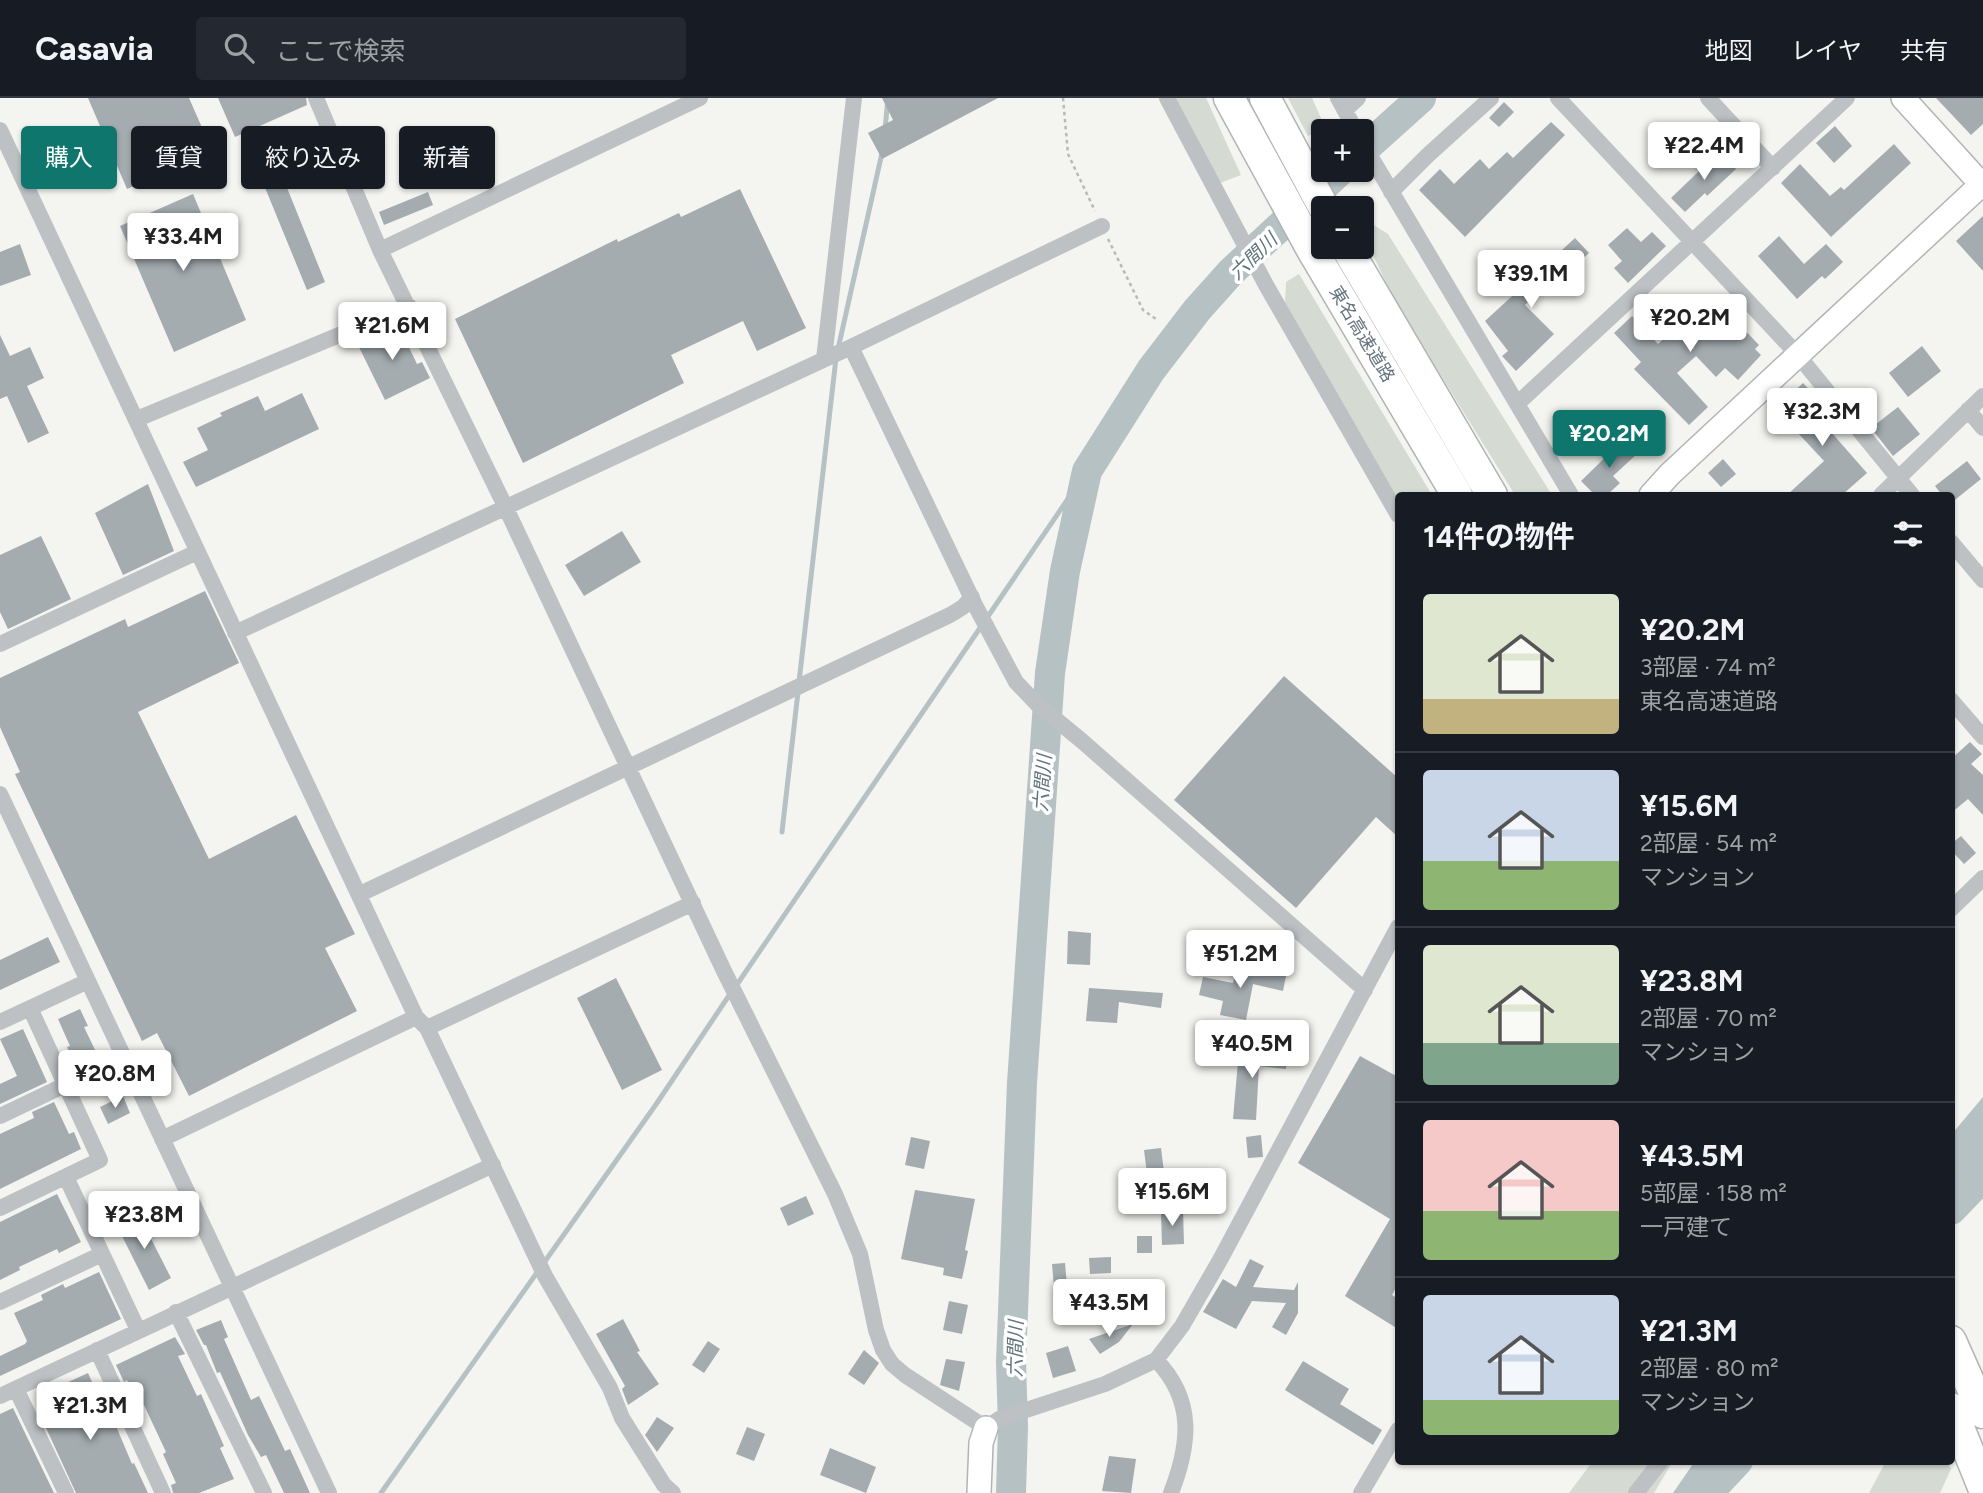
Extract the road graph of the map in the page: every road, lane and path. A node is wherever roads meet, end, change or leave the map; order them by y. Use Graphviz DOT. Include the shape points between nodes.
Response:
graph roads {
  1 [pos="316,98"];
  2 [pos="700,98"];
  3 [pos="854,98"];
  4 [pos="1167,98"];
  5 [pos="1229,98"];
  6 [pos="1265,98"];
  7 [pos="1358,98"];
  8 [pos="1491,98"];
  9 [pos="1558,98"];
  10 [pos="1707,98"];
  11 [pos="1847,98"];
  12 [pos="1903,98"];
  13 [pos="1348,116"];
  14 [pos="2,140"];
  15 [pos="1374,163"];
  16 [pos="1773,168"];
  17 [pos="1982,184"];
  18 [pos="1391,192"];
  19 [pos="1317,196"];
  20 [pos="1102,226"];
  21 [pos="1692,242"];
  22 [pos="380,250"];
  23 [pos="1353,259"];
  24 [pos="409,306"];
  25 [pos="851,347"];
  26 [pos="1797,354"];
  27 [pos="824,359"];
  28 [pos="1983,396"];
  29 [pos="1517,404"];
  30 [pos="1968,410"];
  31 [pos="137,419"];
  32 [pos="1983,428"];
  33 [pos="1898,479"];
  34 [pos="1455,492"];
  35 [pos="1490,492"];
  36 [pos="1570,492"];
  37 [pos="1654,492"];
  38 [pos="1884,492"];
  39 [pos="1909,492"];
  40 [pos="505,506"];
  41 [pos="1395,510"];
  42 [pos="1955,547"];
  43 [pos="197,552"];
  44 [pos="1983,580"];
  45 [pos="974,601"];
  46 [pos="235,633"];
  47 [pos="0,644"];
  48 [pos="1955,704"];
  49 [pos="1979,726"];
  50 [pos="627,766"];
  51 [pos="0,794"];
  52 [pos="1983,878"];
  53 [pos="360,894"];
  54 [pos="694,903"];
  55 [pos="1955,905"];
  56 [pos="1395,933"];
  57 [pos="88,981"];
  58 [pos="1365,989"];
  59 [pos="30,1008"];
  60 [pos="0,1022"];
  61 [pos="421,1022"];
  62 [pos="65,1085"];
  63 [pos="0,1116"];
  64 [pos="162,1139"];
  65 [pos="493,1165"];
  66 [pos="66,1177"];
  67 [pos="0,1208"];
  68 [pos="102,1254"];
  69 [pos="230,1287"];
  70 [pos="0,1303"];
  71 [pos="176,1312"];
  72 [pos="138,1330"];
  73 [pos="97,1350"];
  74 [pos="1955,1350"];
  75 [pos="1156,1360"];
  76 [pos="16,1389"];
  77 [pos="0,1396"];
  78 [pos="1983,1413"];
  79 [pos="1955,1418"];
  80 [pos="993,1424"];
  81 [pos="1395,1435"];
  82 [pos="1658,1465"];
  83 [pos="1983,1487"];
  84 [pos="66,1493"];
  85 [pos="163,1493"];
  86 [pos="264,1493"];
  87 [pos="328,1493"];
  88 [pos="673,1493"];
  89 [pos="979,1493"];
  90 [pos="1171,1493"];
  91 [pos="1361,1493"];
  92 [pos="1636,1493"];
  1 -- 22 [label="street"];
  2 -- 22 [label="street"];
  3 -- 27 [label="street"];
  4 -- 41 [label="street" via="1266,285"];
  5 -- 34 [label="highway, 東名高速道路" via="1311,248"];
  6 -- 19 [label="highway"];
  7 -- 13 [label="street"];
  8 -- 18 [label="street"];
  9 -- 21 [label="street"];
  10 -- 16 [label="street"];
  11 -- 16 [label="street"];
  12 -- 17 [label="street"];
  14 -- 31 [label="street"];
  15 -- 18 [label="street"];
  16 -- 21 [label="street"];
  17 -- 26 [label="street"];
  18 -- 29 [label="street"];
  20 -- 25 [label="street"];
  21 -- 26 [label="street"];
  21 -- 29 [label="street"];
  22 -- 24 [label="street"];
  23 -- 35 [label="highway, 東名高速道路"];
  24 -- 31 [label="street"];
  24 -- 40 [label="street"];
  25 -- 27 [label="street"];
  25 -- 45 [label="street"];
  26 -- 33 [label="street"];
  26 -- 37 [label="street"];
  27 -- 40 [label="street"];
  28 -- 30 [label="street"];
  29 -- 36 [label="street"];
  30 -- 32 [label="street"];
  30 -- 33 [label="street"];
  31 -- 43 [label="street"];
  33 -- 38 [label="street"];
  33 -- 39 [label="street"];
  40 -- 46 [label="street"];
  40 -- 50 [label="street"];
  42 -- 44 [label="street"];
  43 -- 46 [label="street"];
  43 -- 47 [label="street"];
  45 -- 50 [label="street"];
  45 -- 58 [label="street" via="1016,682 1037,704"];
  46 -- 53 [label="street"];
  48 -- 49 [label="street"];
  50 -- 53 [label="street"];
  50 -- 54 [label="street"];
  51 -- 57 [label="street"];
  52 -- 55 [label="street"];
  53 -- 61 [label="street"];
  54 -- 61 [label="street"];
  54 -- 80 [label="street" via="835,1194 860,1254 883,1350 905,1375"];
  56 -- 58 [label="street"];
  57 -- 59 [label="street"];
  57 -- 64 [label="street"];
  58 -- 75 [label="street" via="1220,1260 1182,1326"];
  59 -- 60 [label="street"];
  59 -- 62 [label="street"];
  61 -- 64 [label="street"];
  61 -- 65 [label="street"];
  62 -- 63 [label="street"];
  62 -- 66 [label="street" via="100,1160"];
  64 -- 69 [label="street"];
  65 -- 69 [label="street"];
  65 -- 88 [label="street" via="545,1276 599,1367 622,1418"];
  66 -- 67 [label="street"];
  66 -- 68 [label="street"];
  68 -- 70 [label="street"];
  68 -- 72 [label="street"];
  69 -- 71 [label="street"];
  69 -- 87 [label="street"];
  71 -- 72 [label="street"];
  71 -- 86 [label="street"];
  72 -- 73 [label="street"];
  73 -- 76 [label="street"];
  73 -- 85 [label="street"];
  74 -- 78 [label="highway"];
  75 -- 80 [label="street" via="1105,1384"];
  75 -- 90 [label="street" via="1179,1389 1184,1410 1180,1469"];
  76 -- 77 [label="street"];
  76 -- 84 [label="street"];
  79 -- 83 [label="highway"];
  80 -- 89 [label="street" via="981,1443"];
  81 -- 91 [label="street"];
  82 -- 92 [label="street"];
}
